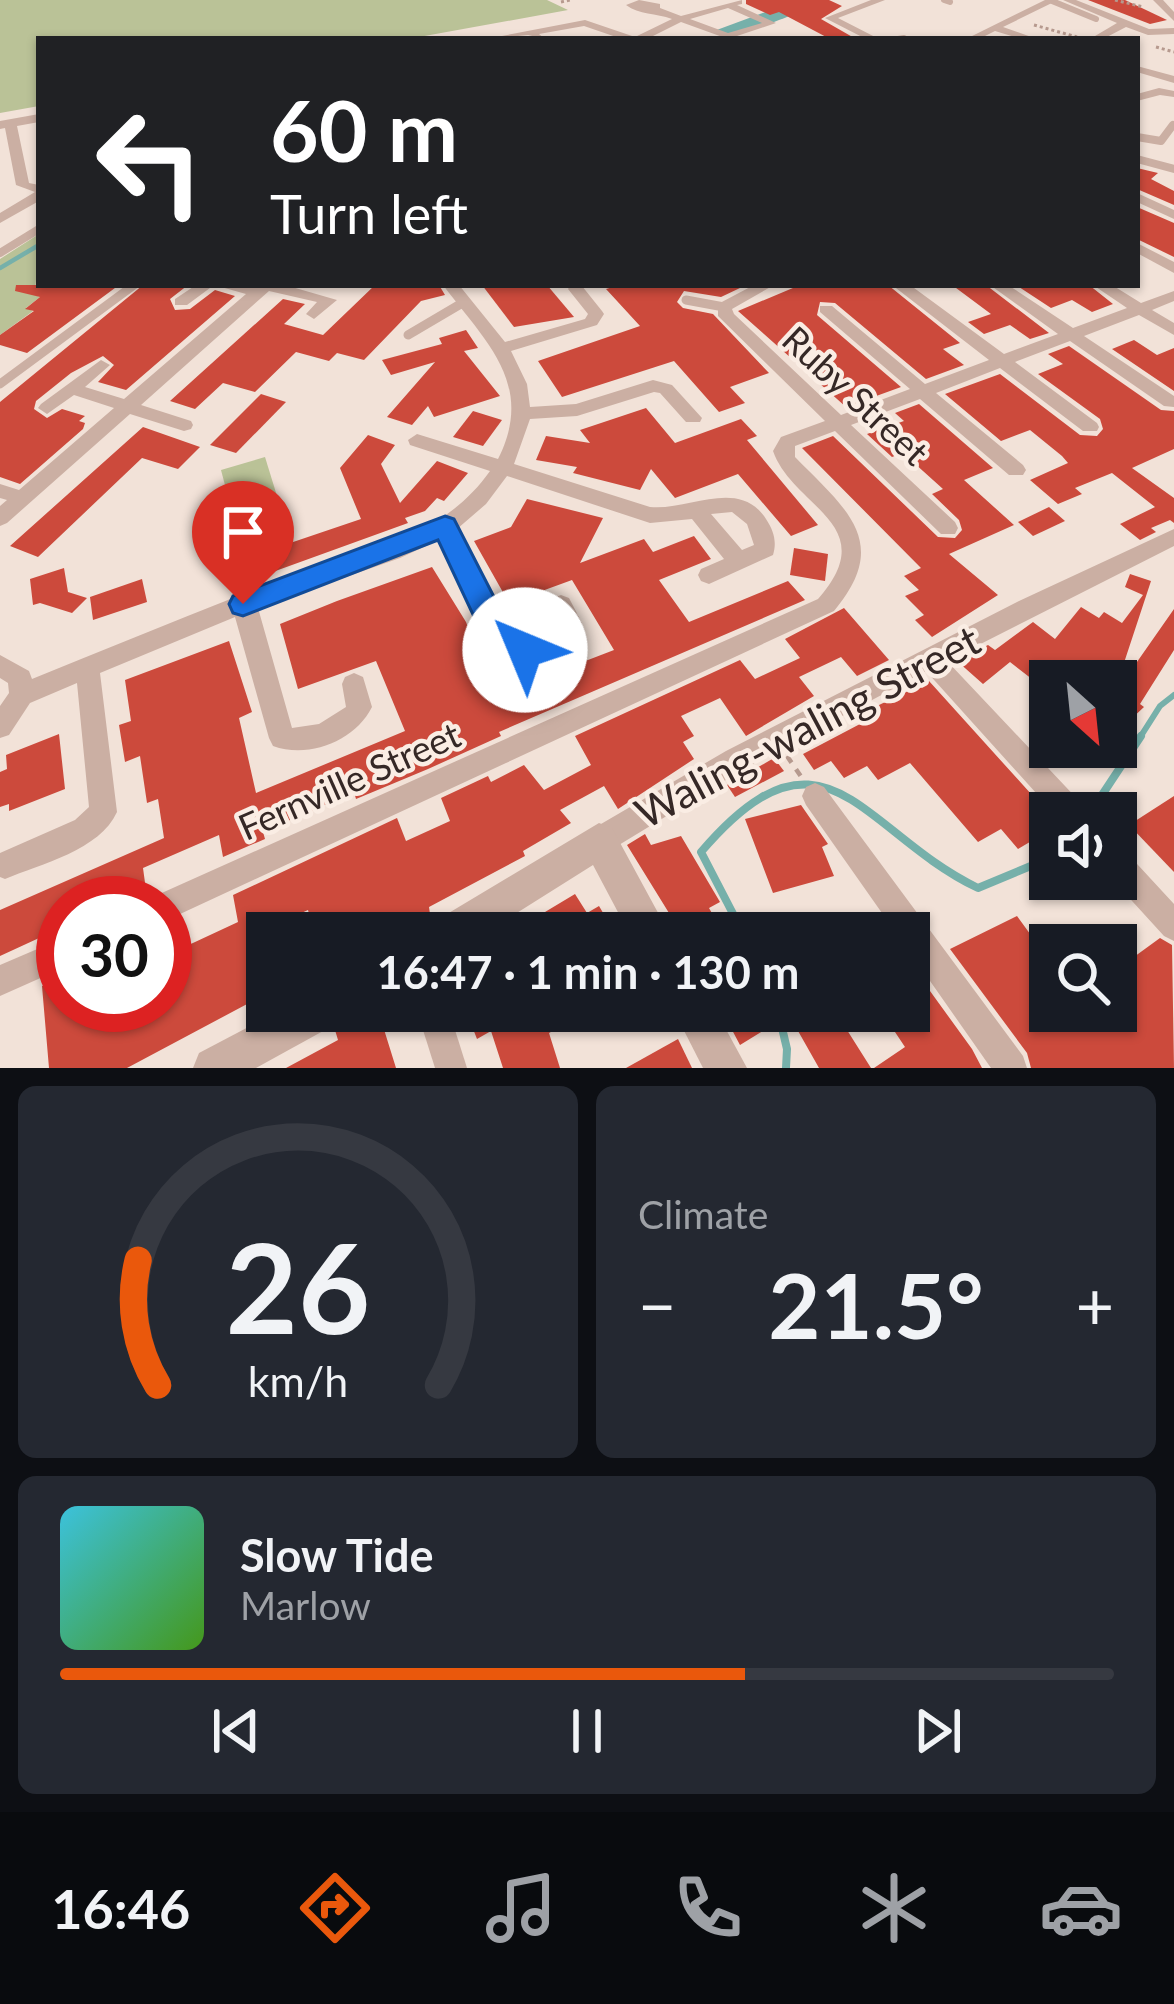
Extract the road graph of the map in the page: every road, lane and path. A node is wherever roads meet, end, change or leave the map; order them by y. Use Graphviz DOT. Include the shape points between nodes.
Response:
graph roads {
  1 [pos="570,0"];
  2 [pos="743,0"];
  3 [pos="880,0"];
  4 [pos="1053,0"];
  5 [pos="1068,0"];
  6 [pos="1115,0"];
  7 [pos="560,2"];
  8 [pos="728,5"];
  9 [pos="1159,6"];
  10 [pos="653,9"];
  11 [pos="1086,15"];
  12 [pos="1174,18"];
  13 [pos="680,19"];
  14 [pos="1013,19"];
  15 [pos="1096,19"];
  16 [pos="1076,20"];
  17 [pos="1125,23"];
  18 [pos="994,28"];
  19 [pos="1174,32"];
  20 [pos="535,36"];
  21 [pos="626,36"];
  22 [pos="643,36"];
  23 [pos="867,36"];
  24 [pos="977,36"];
  25 [pos="1022,36"];
  26 [pos="1073,36"];
  27 [pos="1101,36"];
  28 [pos="1170,63"];
  29 [pos="1140,70"];
  30 [pos="1153,74"];
  31 [pos="1174,80"];
  32 [pos="36,119"];
  33 [pos="5,124"];
  34 [pos="1173,124"];
  35 [pos="1140,138"];
  36 [pos="1140,160"];
  37 [pos="1174,169"];
  38 [pos="36,190"];
  39 [pos="36,194"];
  40 [pos="1140,198"];
  41 [pos="1174,215"];
  42 [pos="0,219"];
  43 [pos="36,231"];
  44 [pos="1140,249"];
  45 [pos="0,253"];
  46 [pos="1174,268"];
  47 [pos="130,288"];
  48 [pos="202,288"];
  49 [pos="263,288"];
  50 [pos="754,288"];
  51 [pos="904,288"];
  52 [pos="1002,288"];
  53 [pos="1106,288"];
  54 [pos="576,289"];
  55 [pos="457,294"];
  56 [pos="1174,296"];
  57 [pos="686,300"];
  58 [pos="181,302"];
  59 [pos="724,307"];
  60 [pos="826,309"];
  61 [pos="1139,309"];
  62 [pos="314,314"];
  63 [pos="1174,330"];
  64 [pos="1070,334"];
  65 [pos="408,335"];
  66 [pos="500,349"];
  67 [pos="1001,360"];
  68 [pos="100,364"];
  69 [pos="0,384"];
  70 [pos="71,388"];
  71 [pos="921,390"];
  72 [pos="1166,404"];
  73 [pos="129,405"];
  74 [pos="47,408"];
  75 [pos="522,413"];
  76 [pos="693,418"];
  77 [pos="835,422"];
  78 [pos="184,425"];
  79 [pos="1090,427"];
  80 [pos="417,440"];
  81 [pos="501,470"];
  82 [pos="1016,470"];
  83 [pos="0,491"];
  84 [pos="23,498"];
  85 [pos="698,513"];
  86 [pos="0,518"];
  87 [pos="445,526"];
  88 [pos="948,528"];
  89 [pos="1174,537"];
  90 [pos="739,562"];
  91 [pos="709,575"];
  92 [pos="243,604"];
  93 [pos="562,604"];
  94 [pos="932,661"];
  95 [pos="0,665"];
  96 [pos="87,668"];
  97 [pos="354,685"];
  98 [pos="21,695"];
  99 [pos="0,727"];
  100 [pos="1053,792"];
  101 [pos="815,796"];
  102 [pos="599,841"];
  103 [pos="4,865"];
  104 [pos="1137,885"];
  105 [pos="192,894"];
  106 [pos="484,912"];
  107 [pos="638,912"];
  108 [pos="1174,926"];
  109 [pos="36,964"];
  110 [pos="0,981"];
  111 [pos="281,1032"];
  112 [pos="440,1032"];
  113 [pos="706,1032"];
  114 [pos="214,1068"];
  115 [pos="452,1068"];
  116 [pos="726,1068"];
  117 [pos="1011,1068"];
  1 -- 7 [label="path"];
  2 -- 8 [label="street"];
  3 -- 23 [label="street" via="833,16"];
  4 -- 11 [label="lane"];
  4 -- 14 [label="street"];
  5 -- 17 [label="street"];
  6 -- 9 [label="path"];
  8 -- 13 [label="street"];
  8 -- 13 [label="street" via="771,23 728,35"];
  9 -- 12 [label="street"];
  10 -- 13 [label="street"];
  11 -- 15 [label="lane"];
  11 -- 16 [label="lane"];
  13 -- 22 [label="street"];
  14 -- 18 [label="street"];
  14 -- 26 [label="path"];
  17 -- 19 [label="street"];
  17 -- 27 [label="street"];
  18 -- 24 [label="street"];
  18 -- 25 [label="street"];
  20 -- 21 [label="street" via="585,23"];
  28 -- 30 [label="street"];
  29 -- 30 [label="street"];
  30 -- 31 [label="street"];
  32 -- 33 [label="street"];
  33 -- 38 [label="street" via="23,184"];
  34 -- 35 [label="lane" via="1161,141"];
  36 -- 37 [label="lane"];
  39 -- 42 [label="street"];
  40 -- 41 [label="street"];
  43 -- 45 [label="lane"];
  44 -- 46 [label="street"];
  47 -- 69 [label="lane"];
  48 -- 58 [label="street"];
  49 -- 62 [label="street" via="329,300"];
  49 -- 73 [label="street"];
  50 -- 59 [label="street"];
  51 -- 67 [label="street"];
  52 -- 64 [label="street"];
  53 -- 61 [label="street"];
  54 -- 66 [label="street" via="596,314 591,322"];
  55 -- 65 [label="lane"];
  55 -- 66 [label="street"];
  56 -- 61 [label="street"];
  57 -- 59 [label="lane"];
  59 -- 77 [label="street, Ruby Street"];
  60 -- 71 [label="street"];
  61 -- 63 [label="street"];
  61 -- 64 [label="street"];
  64 -- 67 [label="street"];
  64 -- 72 [label="street"];
  66 -- 75 [label="street" via="518,380"];
  67 -- 71 [label="street"];
  67 -- 79 [label="street"];
  68 -- 70 [label="street"];
  70 -- 73 [label="street"];
  70 -- 74 [label="street"];
  71 -- 77 [label="street"];
  71 -- 82 [label="street"];
  73 -- 78 [label="street"];
  73 -- 84 [label="street"];
  75 -- 76 [label="street" via="577,410 653,386"];
  75 -- 81 [label="street"];
  77 -- 88 [label="street, Ruby Street"];
  77 -- 105 [label="street, Fernville Street" via="788,442 783,455 836,512 853,551 847,581 826,605"];
  80 -- 81 [label="street"];
  81 -- 85 [label="street" via="650,515"];
  81 -- 87 [label="street"];
  83 -- 84 [label="street"];
  84 -- 86 [label="street"];
  85 -- 90 [label="street"];
  85 -- 90 [label="street" via="733,504 763,530 765,549"];
  87 -- 92 [label="street"];
  87 -- 93 [label="street" via="506,648 525,650 566,632 571,622"];
  89 -- 94 [label="street, Waling-waling Street"];
  90 -- 91 [label="street"];
  92 -- 96 [label="street"];
  92 -- 97 [label="street" via="282,738 302,740 353,718 360,707"];
  94 -- 100 [label="street"];
  94 -- 102 [label="street, Waling-waling Street" via="684,788"];
  95 -- 98 [label="street" via="20,678"];
  96 -- 98 [label="street"];
  96 -- 103 [label="street" via="103,812 85,830"];
  98 -- 99 [label="street"];
  101 -- 117 [label="street"];
  102 -- 106 [label="street, Waling-waling Street"];
  102 -- 107 [label="street"];
  104 -- 108 [label="street"];
  109 -- 110 [label="street"];
  111 -- 114 [label="street"];
  112 -- 115 [label="street"];
  113 -- 116 [label="street"];
}
